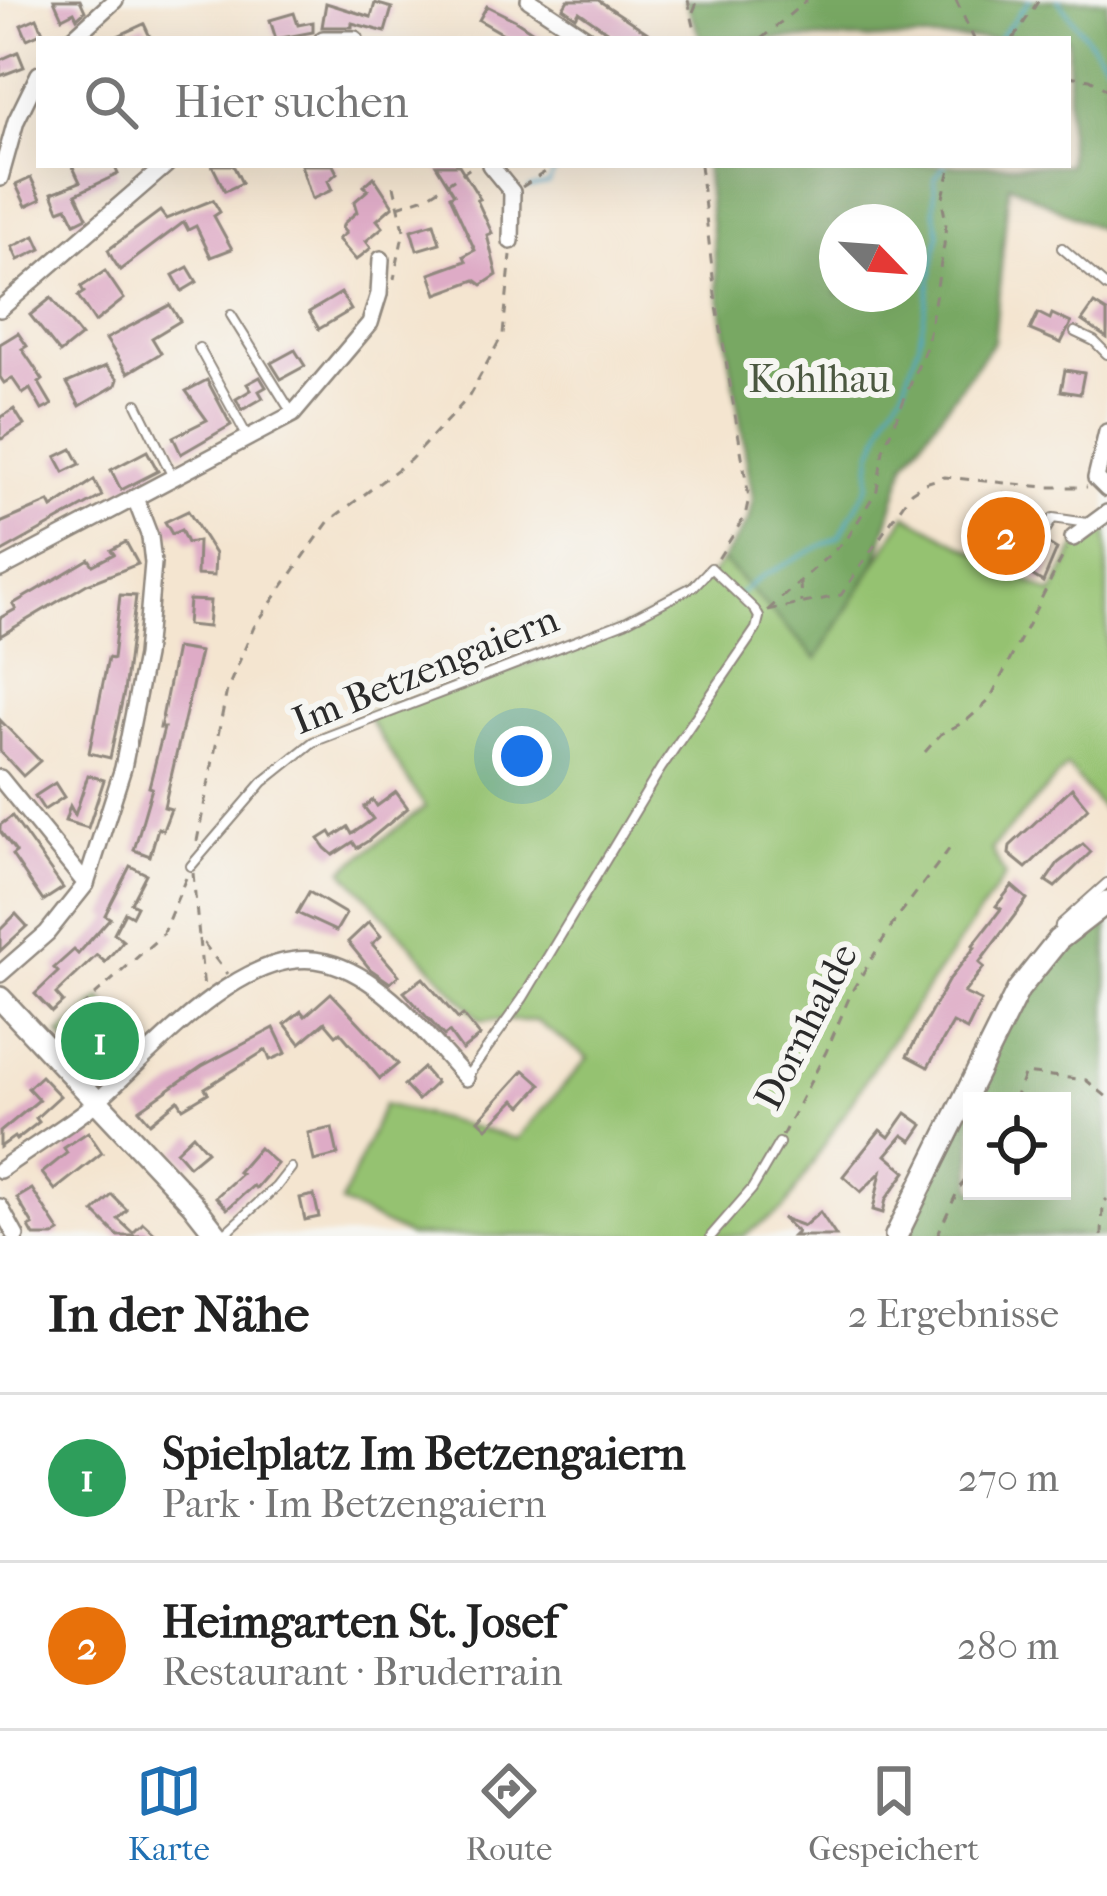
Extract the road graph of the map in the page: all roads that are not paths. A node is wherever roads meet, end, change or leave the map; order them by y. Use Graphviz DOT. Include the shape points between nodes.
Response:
graph roads {
  1 [pos="529,0"];
  2 [pos="106,2"];
  3 [pos="75,36"];
  4 [pos="583,36"];
  5 [pos="36,80"];
  6 [pos="163,168"];
  7 [pos="492,168"];
  8 [pos="0,178"];
  9 [pos="512,241"];
  10 [pos="1062,248"];
  11 [pos="381,259"];
  12 [pos="1107,286"];
  13 [pos="0,308"];
  14 [pos="231,315"];
  15 [pos="1076,332"];
  16 [pos="199,348"];
  17 [pos="1107,354"];
  18 [pos="137,404"];
  19 [pos="293,415"];
  20 [pos="1107,432"];
  21 [pos="250,441"];
  22 [pos="172,477"];
  23 [pos="1104,487"];
  24 [pos="136,498"];
  25 [pos="1107,513"];
  26 [pos="1088,523"];
  27 [pos="1043,534"];
  28 [pos="1073,538"];
  29 [pos="0,569"];
  30 [pos="0,778"];
  31 [pos="191,866"];
  32 [pos="1107,883"];
  33 [pos="86,884"];
  34 [pos="1107,902"];
  35 [pos="1058,940"];
  36 [pos="0,974"];
  37 [pos="0,998"];
  38 [pos="466,1078"];
  39 [pos="96,1101"];
  40 [pos="778,1143"];
  41 [pos="291,1168"];
  42 [pos="0,1170"];
  43 [pos="0,1207"];
  44 [pos="16,1236"];
  45 [pos="220,1236"];
  46 [pos="711,1236"];
  47 [pos="896,1236"];
  1 -- 4 [label="street"];
  2 -- 3 [label="street"];
  5 -- 8 [label="street"];
  6 -- 13 [label="street"];
  7 -- 9 [label="street" via="512,192"];
  10 -- 12 [label="lane"];
  11 -- 19 [label="street" via="370,323"];
  14 -- 19 [label="lane"];
  15 -- 17 [label="lane"];
  16 -- 21 [label="lane"];
  18 -- 22 [label="lane"];
  19 -- 21 [label="street"];
  20 -- 23 [label="street" via="1096,469"];
  21 -- 22 [label="street"];
  22 -- 24 [label="street"];
  24 -- 29 [label="street"];
  24 -- 33 [label="street" via="153,563 146,656 123,767"];
  25 -- 26 [label="street"];
  26 -- 27 [label="lane" via="1053,518"];
  26 -- 28 [label="street"];
  30 -- 33 [label="street"];
  31 -- 38 [label="lane, Im Betzengaiern" via="263,782 313,742 625,622 694,586 711,568 759,617 741,656"];
  32 -- 35 [label="lane" via="1060,925"];
  33 -- 36 [label="street"];
  34 -- 35 [label="main road"];
  35 -- 47 [label="main road" via="1004,1015"];
  37 -- 39 [label="main road"];
  38 -- 39 [label="street" via="349,970 302,957 235,984"];
  39 -- 42 [label="street"];
  39 -- 45 [label="main road"];
  40 -- 46 [label="lane, Dornhalde"];
  41 -- 45 [label="lane"];
  43 -- 44 [label="street"];
}
